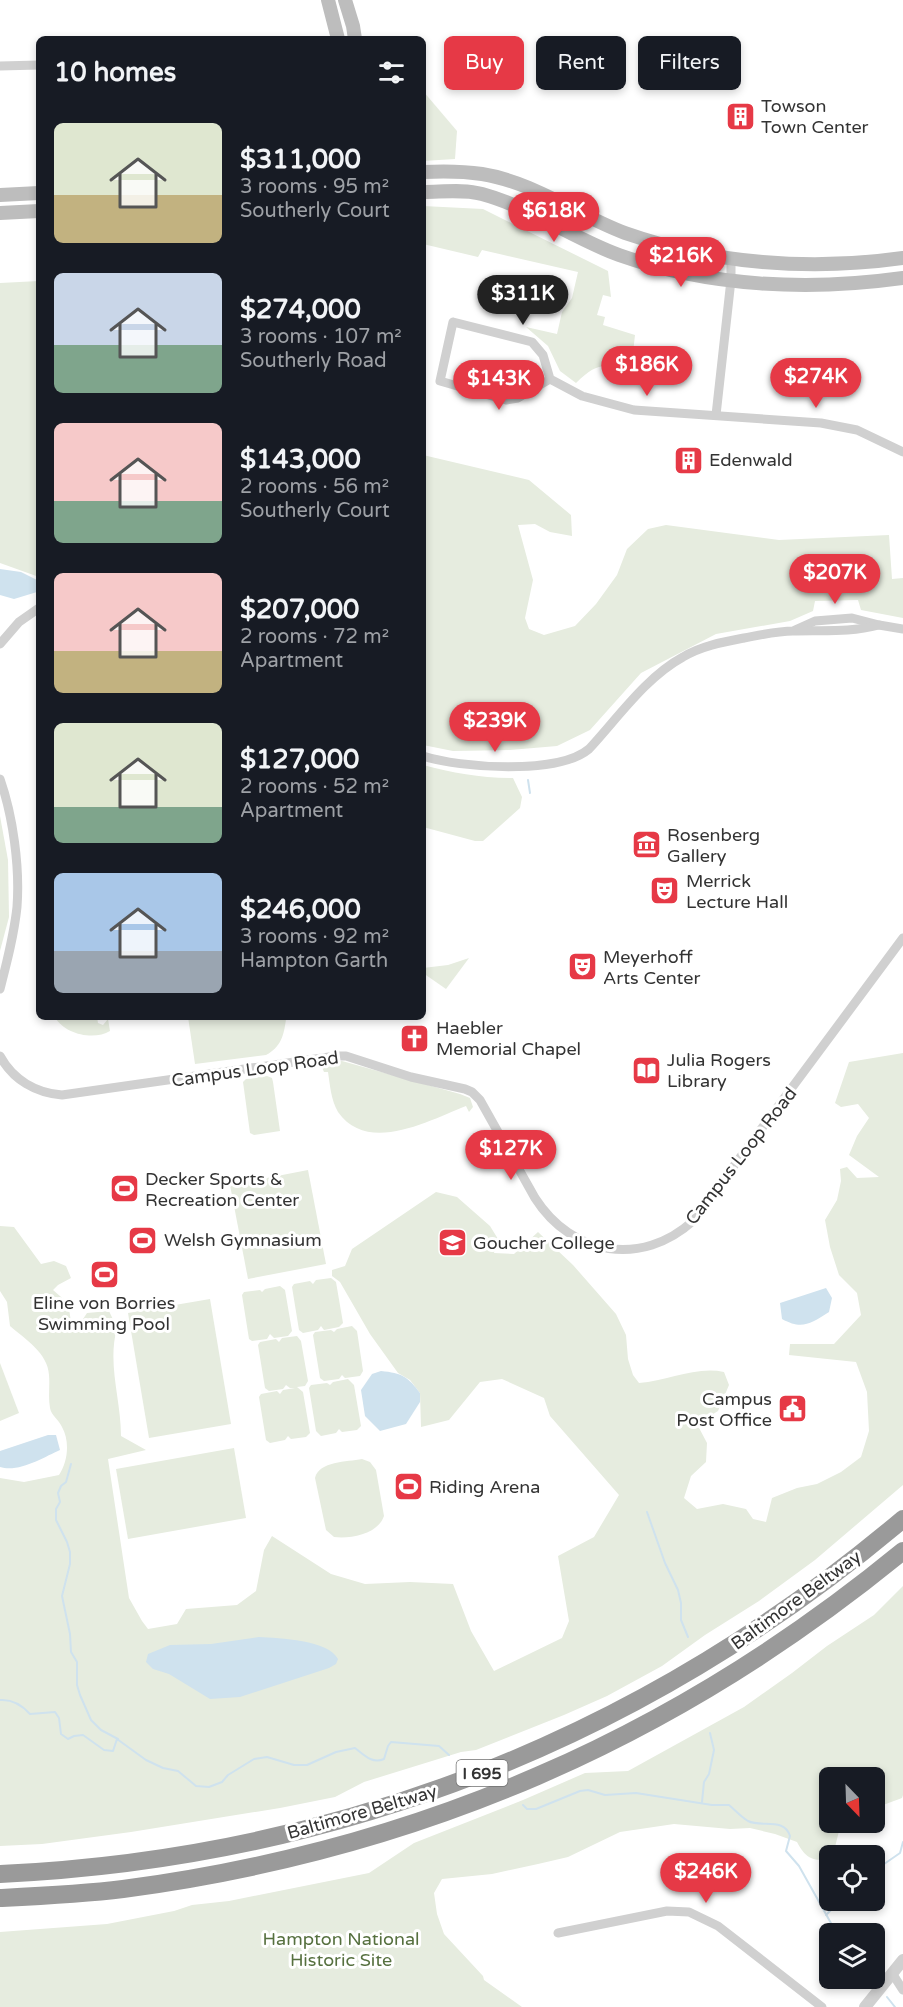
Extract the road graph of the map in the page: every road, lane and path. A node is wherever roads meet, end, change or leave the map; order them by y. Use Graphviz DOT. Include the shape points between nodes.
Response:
graph roads {
  1 [pos="328,0"];
  2 [pos="345,0"];
  3 [pos="337,36"];
  4 [pos="355,36"];
  5 [pos="36,65"];
  6 [pos="0,66"];
  7 [pos="426,172"];
  8 [pos="426,192"];
  9 [pos="36,193"];
  10 [pos="0,195"];
  11 [pos="36,211"];
  12 [pos="0,213"];
  13 [pos="903,258"];
  14 [pos="731,259"];
  15 [pos="903,278"];
  16 [pos="731,280"];
  17 [pos="550,379"];
  18 [pos="716,415"];
  19 [pos="903,452"];
  20 [pos="36,611"];
  21 [pos="903,629"];
  22 [pos="0,644"];
  23 [pos="426,757"];
  24 [pos="0,779"];
  25 [pos="903,938"];
  26 [pos="0,989"];
  27 [pos="0,1056"];
  28 [pos="903,1519"];
  29 [pos="903,1552"];
  30 [pos="0,1874"];
  31 [pos="0,1898"];
  32 [pos="558,1933"];
  33 [pos="903,1960"];
  34 [pos="892,1973"];
  35 [pos="903,1990"];
  36 [pos="822,2007"];
  37 [pos="865,2007"];
  1 -- 3 [label="main road"];
  2 -- 4 [label="main road"];
  5 -- 6 [label="street"];
  7 -- 14 [label="main road" via="454,171 500,178 624,232"];
  8 -- 16 [label="main road" via="480,194 518,207 619,255"];
  9 -- 10 [label="main road"];
  11 -- 12 [label="main road"];
  13 -- 14 [label="main road" via="831,264"];
  14 -- 16 [label="street"];
  15 -- 16 [label="main road" via="810,285"];
  16 -- 18 [label="street"];
  17 -- 17 [label="street" via="543,356 532,342 453,322 440,381 507,400 518,398"];
  17 -- 18 [label="street" via="600,402 634,410"];
  18 -- 19 [label="street" via="838,426 858,430"];
  20 -- 22 [label="street" via="19,622"];
  21 -- 23 [label="street" via="879,626 862,630 793,631 705,647 684,656 650,681 589,750 572,759 488,766"];
  24 -- 26 [label="street" via="6,795 18,884 14,926"];
  25 -- 27 [label="street, Campus Loop Road" via="693,1221 668,1240 638,1249 587,1243 555,1223 544,1212 480,1101 465,1089 336,1056 62,1095 31,1087 13,1074"];
  28 -- 30 [label="highway, Baltimore Beltway / I 695" via="782,1613 699,1667 567,1737 490,1770 368,1813 254,1842 117,1865"];
  29 -- 31 [label="highway, Baltimore Beltway / I 695" via="797,1632 665,1714 578,1759 444,1814 364,1840 262,1866 121,1890"];
  32 -- 36 [label="street" via="667,1911 689,1912 718,1926"];
  33 -- 34 [label="street"];
  34 -- 35 [label="street"];
  34 -- 37 [label="street"];
}
